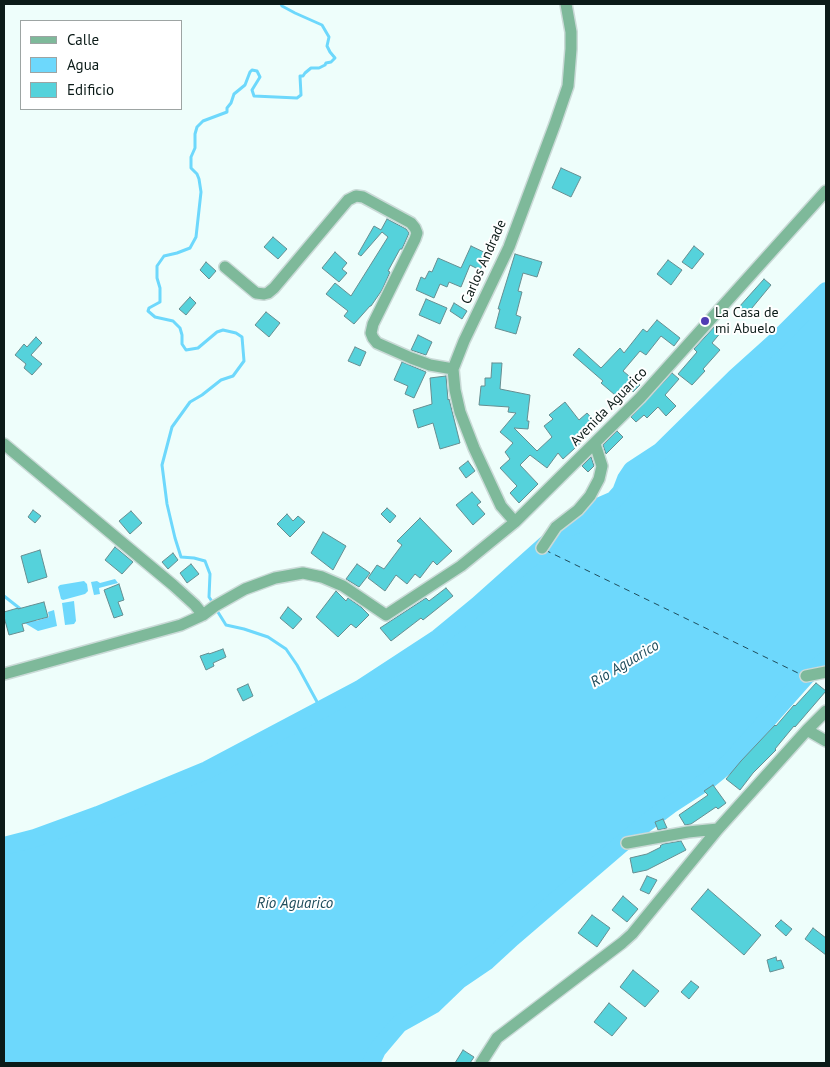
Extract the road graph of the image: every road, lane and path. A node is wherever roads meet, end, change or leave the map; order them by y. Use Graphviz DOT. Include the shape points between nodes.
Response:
graph roads {
  1 [pos="566,4"];
  2 [pos="826,191"];
  3 [pos="225,266"];
  4 [pos="454,368"];
  5 [pos="4,444"];
  6 [pos="595,444"];
  7 [pos="515,522"];
  8 [pos="542,548"];
  9 [pos="203,614"];
  10 [pos="826,672"];
  11 [pos="4,674"];
  12 [pos="806,676"];
  13 [pos="826,711"];
  14 [pos="807,730"];
  15 [pos="826,742"];
  16 [pos="718,829"];
  17 [pos="627,843"];
  18 [pos="481,1063"];
  1 -- 4 [label="street, Carlos Andrade" via="571,32 568,86 509,247"];
  2 -- 6 [label="street, Avenida Aguarico"];
  3 -- 4 [label="street" via="256,293 268,293 348,200 356,196 366,198 411,224 416,233 373,324 373,338 411,358 430,365"];
  4 -- 7 [label="street, Carlos Andrade" via="460,412 474,448 501,506"];
  5 -- 9 [label="street" via="173,585"];
  6 -- 7 [label="street, Avenida Aguarico"];
  6 -- 8 [label="street" via="602,466 590,496 556,527"];
  7 -- 9 [label="street, Avenida Aguarico" via="461,566 386,615 342,586 302,573 245,589"];
  9 -- 11 [label="street" via="181,625"];
  10 -- 12 [label="street"];
  13 -- 14 [label="street"];
  14 -- 15 [label="street"];
  14 -- 16 [label="street"];
  16 -- 17 [label="street"];
  16 -- 18 [label="street" via="632,934 497,1038"];
}
